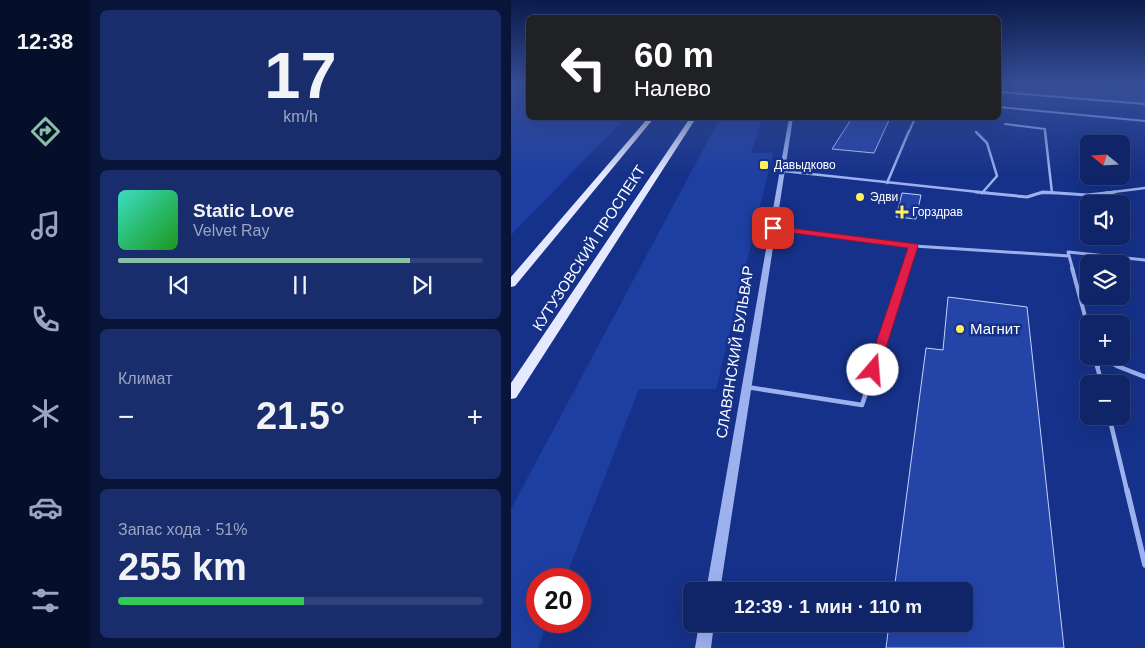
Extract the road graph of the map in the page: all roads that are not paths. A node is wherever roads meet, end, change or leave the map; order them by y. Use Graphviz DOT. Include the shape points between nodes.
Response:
graph roads {
  1 [pos="1074,114"];
  2 [pos="649,120"];
  3 [pos="692,120"];
  4 [pos="791,120"];
  5 [pos="914,120"];
  6 [pos="1145,120"];
  7 [pos="1005,124"];
  8 [pos="976,132"];
  9 [pos="783,171"];
  10 [pos="887,183"];
  11 [pos="1145,188"];
  12 [pos="982,193"];
  13 [pos="1052,193"];
  14 [pos="773,228"];
  15 [pos="913,246"];
  16 [pos="1069,256"];
  17 [pos="1145,260"];
  18 [pos="511,284"];
  19 [pos="1085,315"];
  20 [pos="1115,365"];
  21 [pos="1145,377"];
  22 [pos="747,387"];
  23 [pos="511,394"];
  24 [pos="1111,425"];
  25 [pos="1145,565"];
  26 [pos="714,582"];
  27 [pos="706,632"];
  28 [pos="703,648"];
  1 -- 6 [label="lane"];
  2 -- 18 [label="main road, КУТУЗОВСКИЙ ПРОСПЕКТ"];
  3 -- 23 [label="main road, КУТУЗОВСКИЙ ПРОСПЕКТ"];
  4 -- 9 [label="street, СЛАВЯНСКИЙ БУЛЬВАР"];
  5 -- 10 [label="lane"];
  7 -- 13 [label="lane" via="1045,128"];
  8 -- 12 [label="lane" via="987,143 997,176"];
  9 -- 10 [label="lane"];
  9 -- 14 [label="street, СЛАВЯНСКИЙ БУЛЬВАР"];
  10 -- 12 [label="lane"];
  11 -- 13 [label="lane" via="1087,195"];
  12 -- 13 [label="lane" via="1027,197"];
  14 -- 15 [label="lane"];
  14 -- 22 [label="street, СЛАВЯНСКИЙ БУЛЬВАР"];
  15 -- 16 [label="lane"];
  15 -- 22 [label="lane" via="862,405"];
  16 -- 17 [label="lane" via="1068,252"];
  16 -- 19 [label="lane"];
  20 -- 21 [label="lane"];
  22 -- 26 [label="street, СЛАВЯНСКИЙ БУЛЬВАР"];
  24 -- 25 [label="lane"];
  27 -- 28 [label="street"];
}
